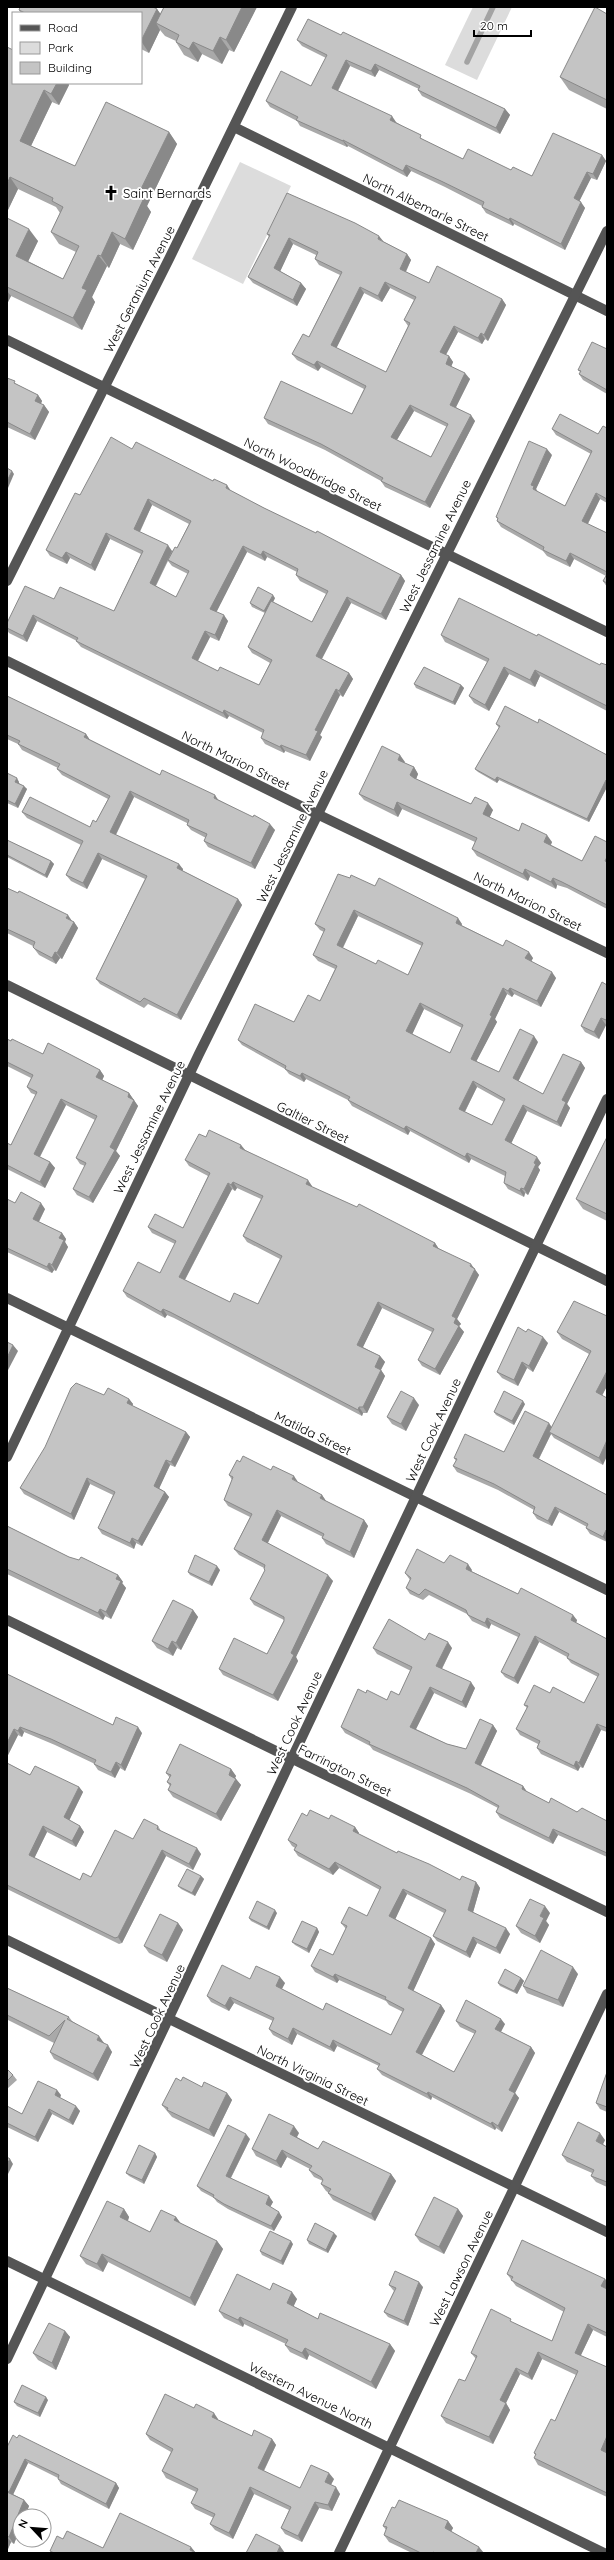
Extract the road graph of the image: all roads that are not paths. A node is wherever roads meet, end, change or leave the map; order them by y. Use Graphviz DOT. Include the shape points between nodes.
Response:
graph roads {
  1 [pos="292,7"];
  2 [pos="234,127"];
  3 [pos="607,231"];
  4 [pos="574,295"];
  5 [pos="607,311"];
  6 [pos="7,340"];
  7 [pos="104,388"];
  8 [pos="447,553"];
  9 [pos="7,581"];
  10 [pos="607,632"];
  11 [pos="7,661"];
  12 [pos="317,814"];
  13 [pos="607,953"];
  14 [pos="7,985"];
  15 [pos="188,1075"];
  16 [pos="607,1099"];
  17 [pos="536,1246"];
  18 [pos="607,1281"];
  19 [pos="7,1298"];
  20 [pos="68,1328"];
  21 [pos="7,1457"];
  22 [pos="416,1497"];
  23 [pos="607,1590"];
  24 [pos="7,1620"];
  25 [pos="292,1758"];
  26 [pos="607,1912"];
  27 [pos="7,1940"];
  28 [pos="607,1994"];
  29 [pos="170,2020"];
  30 [pos="515,2187"];
  31 [pos="607,2232"];
  32 [pos="7,2261"];
  33 [pos="45,2280"];
  34 [pos="7,2359"];
  35 [pos="390,2448"];
  36 [pos="340,2553"];
  37 [pos="604,2553"];
  1 -- 2 [label="street, West Geranium Avenue"];
  2 -- 4 [label="street, North Albemarle Street"];
  2 -- 7 [label="street, West Geranium Avenue"];
  3 -- 4 [label="street, West Jessamine Avenue"];
  4 -- 5 [label="street, North Albemarle Street"];
  4 -- 8 [label="street, West Jessamine Avenue"];
  6 -- 7 [label="street, North Woodbridge Street"];
  7 -- 8 [label="street, North Woodbridge Street"];
  7 -- 9 [label="street, West Geranium Avenue"];
  8 -- 10 [label="street, North Woodbridge Street"];
  8 -- 12 [label="street, West Jessamine Avenue"];
  11 -- 12 [label="street, North Marion Street"];
  12 -- 13 [label="street, North Marion Street"];
  12 -- 15 [label="street, West Jessamine Avenue"];
  14 -- 15 [label="street, Galtier Street"];
  15 -- 17 [label="street, Galtier Street"];
  15 -- 20 [label="street, West Jessamine Avenue"];
  16 -- 17 [label="street, West Cook Avenue"];
  17 -- 18 [label="street, Galtier Street"];
  17 -- 22 [label="street, West Cook Avenue"];
  19 -- 20 [label="street, Matilda Street"];
  20 -- 21 [label="street, West Jessamine Avenue"];
  20 -- 22 [label="street, Matilda Street"];
  22 -- 23 [label="street, Matilda Street"];
  22 -- 25 [label="street, West Cook Avenue"];
  24 -- 25 [label="street, Farrington Street"];
  25 -- 26 [label="street, Farrington Street"];
  25 -- 29 [label="street, West Cook Avenue"];
  27 -- 29 [label="street, North Virginia Street"];
  28 -- 30 [label="street, West Lawson Avenue"];
  29 -- 30 [label="street, North Virginia Street"];
  29 -- 33 [label="street, West Cook Avenue"];
  30 -- 31 [label="street, North Virginia Street"];
  30 -- 35 [label="street, West Lawson Avenue"];
  32 -- 33 [label="street, Western Avenue North"];
  33 -- 34 [label="street, West Cook Avenue"];
  33 -- 35 [label="street, Western Avenue North"];
  35 -- 36 [label="street, West Lawson Avenue"];
  35 -- 37 [label="street, Western Avenue North"];
}
